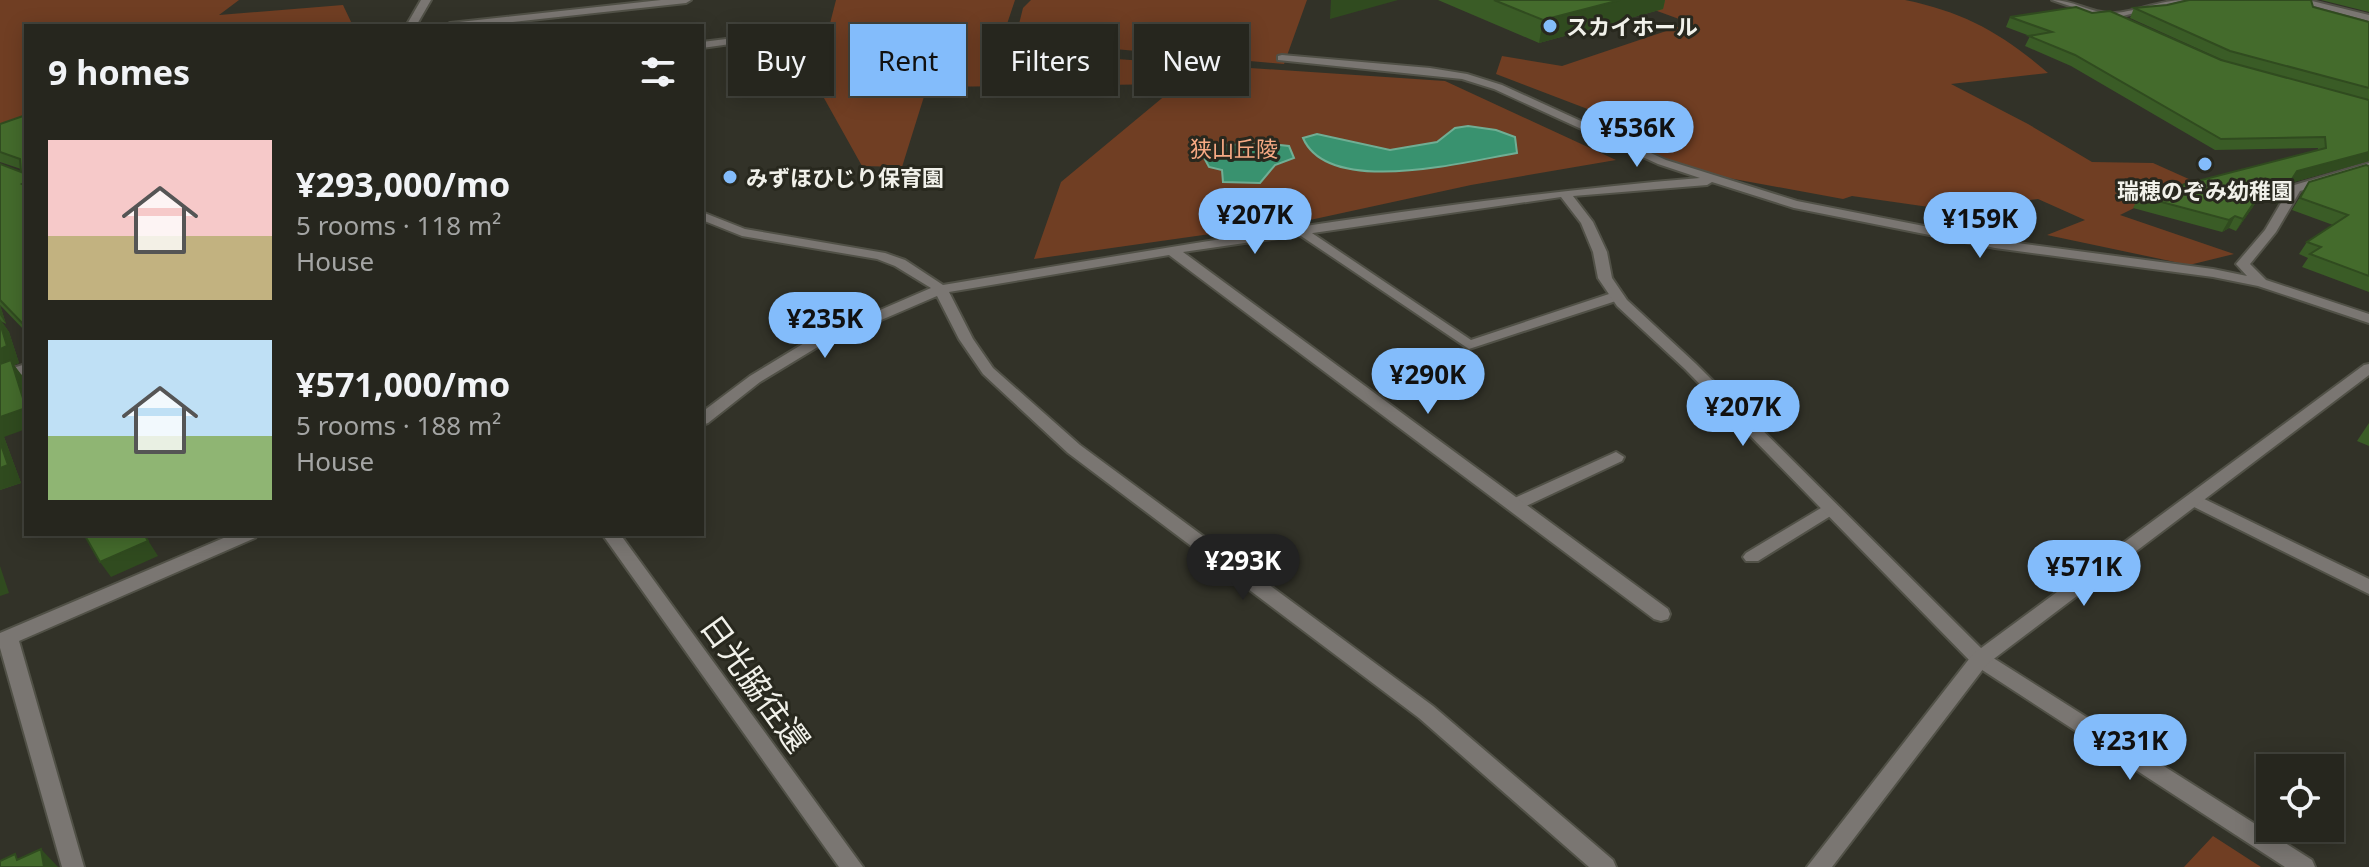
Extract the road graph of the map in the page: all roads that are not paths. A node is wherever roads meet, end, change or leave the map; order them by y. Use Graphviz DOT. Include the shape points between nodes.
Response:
graph roads {
  1 [pos="426,0"];
  2 [pos="587,0"];
  3 [pos="686,0"];
  4 [pos="2057,0"];
  5 [pos="2179,0"];
  6 [pos="2297,0"];
  7 [pos="581,11"];
  8 [pos="2311,12"];
  9 [pos="2110,16"];
  10 [pos="2369,18"];
  11 [pos="2122,22"];
  12 [pos="412,24"];
  13 [pos="467,24"];
  14 [pos="578,24"];
  15 [pos="2369,28"];
  16 [pos="728,42"];
  17 [pos="704,45"];
  18 [pos="1282,58"];
  19 [pos="2365,171"];
  20 [pos="1713,180"];
  21 [pos="1564,193"];
  22 [pos="704,217"];
  23 [pos="1303,231"];
  24 [pos="1171,250"];
  25 [pos="2261,283"];
  26 [pos="941,289"];
  27 [pos="1617,296"];
  28 [pos="2369,319"];
  29 [pos="2369,368"];
  30 [pos="24,369"];
  31 [pos="0,377"];
  32 [pos="704,418"];
  33 [pos="1616,457"];
  34 [pos="2194,500"];
  35 [pos="1514,505"];
  36 [pos="1831,508"];
  37 [pos="244,536"];
  38 [pos="612,536"];
  39 [pos="1752,557"];
  40 [pos="2369,587"];
  41 [pos="1661,614"];
  42 [pos="4,639"];
  43 [pos="1980,659"];
  44 [pos="73,867"];
  45 [pos="852,867"];
  46 [pos="1605,867"];
  47 [pos="1818,867"];
  48 [pos="2304,867"];
  1 -- 12 [label="street"];
  2 -- 7 [label="street"];
  3 -- 7 [label="street"];
  4 -- 9 [label="street"];
  5 -- 9 [label="street"];
  6 -- 10 [label="street"];
  7 -- 13 [label="street"];
  7 -- 14 [label="street"];
  8 -- 15 [label="street"];
  9 -- 11 [label="street"];
  16 -- 17 [label="street"];
  18 -- 20 [label="street" via="1463,76"];
  19 -- 25 [label="street" via="2295,189 2243,264"];
  20 -- 21 [label="street"];
  20 -- 25 [label="street" via="1882,224"];
  21 -- 23 [label="street"];
  21 -- 27 [label="street" via="1587,222 1605,278"];
  22 -- 26 [label="street" via="742,232 880,256"];
  23 -- 24 [label="street"];
  23 -- 27 [label="street" via="1469,345"];
  24 -- 26 [label="street"];
  24 -- 35 [label="street"];
  25 -- 28 [label="street"];
  26 -- 32 [label="street" via="811,345"];
  26 -- 46 [label="street" via="988,371 1030,411 1426,712"];
  27 -- 36 [label="street"];
  29 -- 34 [label="street"];
  30 -- 31 [label="street"];
  33 -- 35 [label="street"];
  34 -- 40 [label="street"];
  34 -- 43 [label="street"];
  35 -- 41 [label="street"];
  36 -- 39 [label="street"];
  36 -- 43 [label="street"];
  37 -- 42 [label="street"];
  38 -- 45 [label="street, 日光脇往還"];
  42 -- 44 [label="street"];
  43 -- 47 [label="street"];
  43 -- 48 [label="street"];
}
